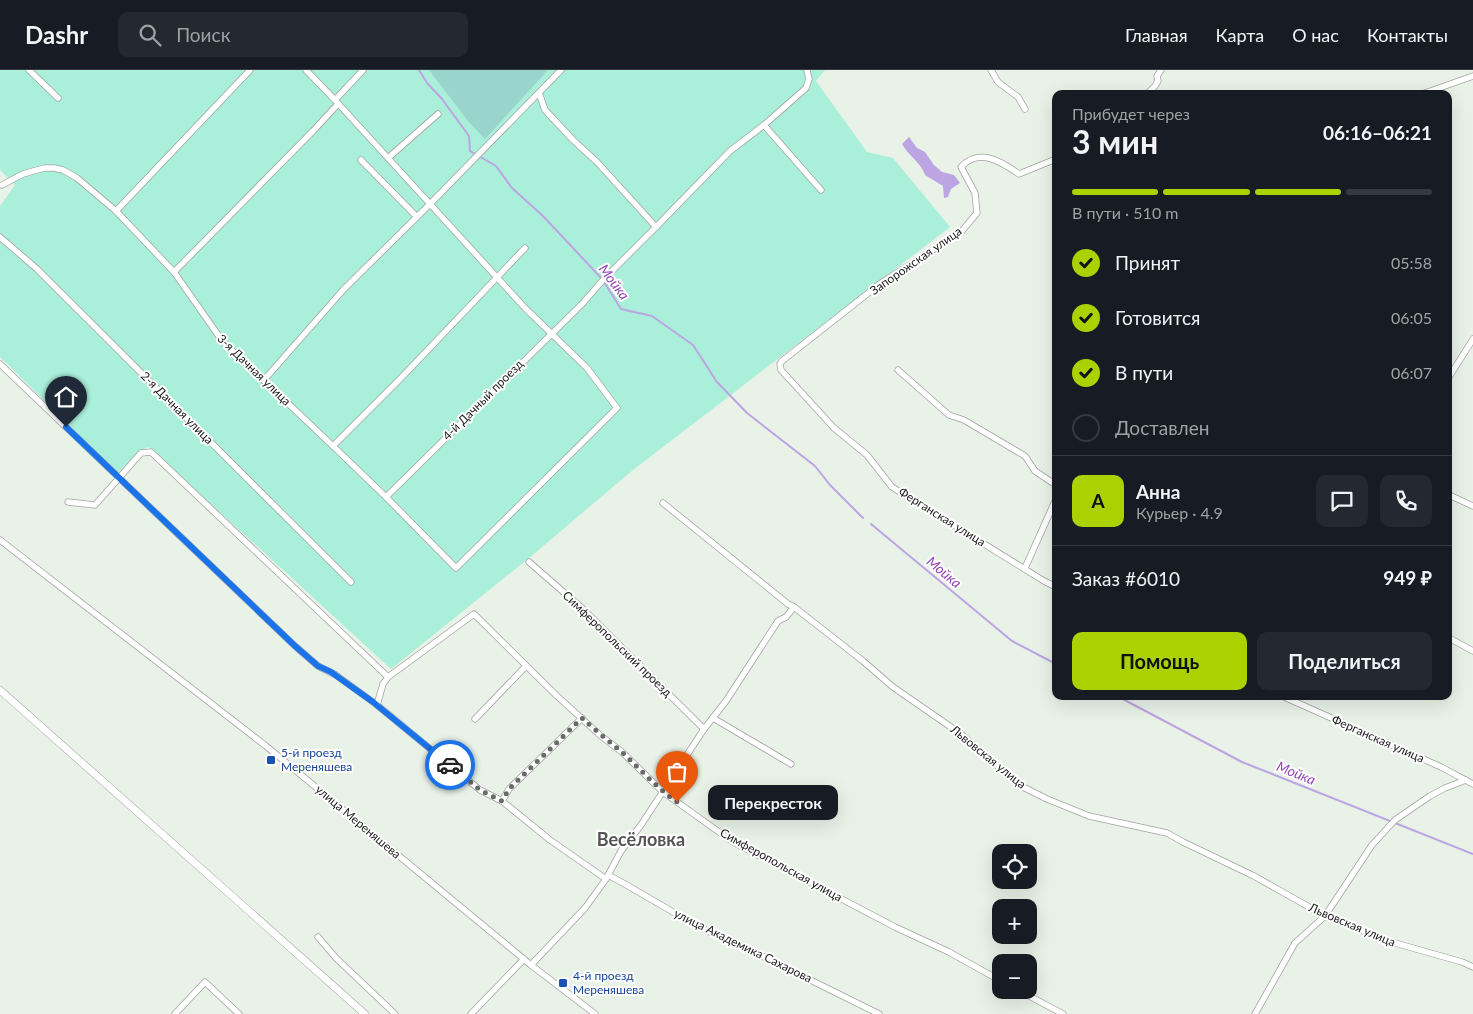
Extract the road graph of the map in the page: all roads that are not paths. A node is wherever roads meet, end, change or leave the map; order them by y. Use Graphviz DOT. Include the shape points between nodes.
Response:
graph roads {
  1 [pos="29,70"];
  2 [pos="250,70"];
  3 [pos="306,70"];
  4 [pos="363,70"];
  5 [pos="562,70"];
  6 [pos="808,70"];
  7 [pos="991,70"];
  8 [pos="1161,70"];
  9 [pos="1473,76"];
  10 [pos="1151,90"];
  11 [pos="1433,90"];
  12 [pos="539,93"];
  13 [pos="58,98"];
  14 [pos="337,102"];
  15 [pos="1025,109"];
  16 [pos="438,114"];
  17 [pos="764,125"];
  18 [pos="388,158"];
  19 [pos="361,160"];
  20 [pos="1052,161"];
  21 [pos="1,186"];
  22 [pos="821,190"];
  23 [pos="430,204"];
  24 [pos="116,211"];
  25 [pos="417,217"];
  26 [pos="656,227"];
  27 [pos="0,237"];
  28 [pos="525,248"];
  29 [pos="174,272"];
  30 [pos="496,278"];
  31 [pos="551,333"];
  32 [pos="1473,340"];
  33 [pos="0,364"];
  34 [pos="780,366"];
  35 [pos="898,370"];
  36 [pos="1452,372"];
  37 [pos="264,380"];
  38 [pos="333,446"];
  39 [pos="119,478"];
  40 [pos="1052,482"];
  41 [pos="1452,496"];
  42 [pos="386,497"];
  43 [pos="68,502"];
  44 [pos="663,503"];
  45 [pos="1473,506"];
  46 [pos="1052,508"];
  47 [pos="0,540"];
  48 [pos="529,562"];
  49 [pos="1024,568"];
  50 [pos="351,582"];
  51 [pos="1052,585"];
  52 [pos="794,606"];
  53 [pos="1452,640"];
  54 [pos="1473,650"];
  55 [pos="526,666"];
  56 [pos="388,677"];
  57 [pos="0,690"];
  58 [pos="1291,700"];
  59 [pos="375,703"];
  60 [pos="582,718"];
  61 [pos="713,718"];
  62 [pos="475,719"];
  63 [pos="704,729"];
  64 [pos="791,764"];
  65 [pos="1466,780"];
  66 [pos="1473,784"];
  67 [pos="663,792"];
  68 [pos="502,801"];
  69 [pos="607,877"];
  70 [pos="1325,916"];
  71 [pos="318,937"];
  72 [pos="524,959"];
  73 [pos="531,965"];
  74 [pos="1473,967"];
  75 [pos="992,976"];
  76 [pos="1035,999"];
  77 [pos="175,1014"];
  78 [pos="239,1014"];
  79 [pos="365,1014"];
  80 [pos="395,1014"];
  81 [pos="471,1014"];
  82 [pos="595,1014"];
  83 [pos="879,1014"];
  84 [pos="1063,1014"];
  85 [pos="1255,1014"];
  1 -- 13 [label="street"];
  2 -- 24 [label="street"];
  3 -- 14 [label="street"];
  4 -- 14 [label="street"];
  5 -- 12 [label="street"];
  6 -- 17 [label="street, 4-й Дачный проезд" via="806,88"];
  7 -- 15 [label="street" via="998,82 1018,97"];
  8 -- 10 [label="street"];
  9 -- 11 [label="street"];
  12 -- 23 [label="street"];
  12 -- 26 [label="street" via="545,110"];
  14 -- 18 [label="street"];
  14 -- 29 [label="street" via="314,131"];
  16 -- 18 [label="street"];
  17 -- 22 [label="street"];
  17 -- 26 [label="street, 4-й Дачный проезд" via="730,151"];
  18 -- 23 [label="street"];
  19 -- 25 [label="street"];
  20 -- 34 [label="street, Запорожская улица" via="1019,174 991,158 966,162 960,167 975,193 977,213 961,232 882,283 782,361"];
  21 -- 24 [label="street, 3-я Дачная улица" via="32,171 54,168 70,173"];
  23 -- 25 [label="street"];
  23 -- 30 [label="street"];
  24 -- 29 [label="street, 3-я Дачная улица"];
  25 -- 37 [label="street" via="344,289"];
  26 -- 31 [label="street, 4-й Дачный проезд"];
  27 -- 50 [label="street, 2-я Дачная улица" via="37,269"];
  28 -- 30 [label="street"];
  29 -- 37 [label="street, 3-я Дачная улица" via="216,334"];
  30 -- 31 [label="street"];
  30 -- 38 [label="street"];
  31 -- 42 [label="street, 4-й Дачный проезд"];
  31 -- 42 [label="street, 3-я Дачная улица" via="587,368 617,408 456,568"];
  32 -- 36 [label="street"];
  33 -- 39 [label="street, улица Академика Сахарова"];
  34 -- 49 [label="street, Ферганская улица" via="834,428 867,455 892,487"];
  35 -- 40 [label="street" via="948,415 964,420 1025,456 1035,471"];
  37 -- 38 [label="street, 3-я Дачная улица"];
  38 -- 42 [label="street, 3-я Дачная улица"];
  39 -- 43 [label="street" via="95,505"];
  39 -- 56 [label="street" via="141,453 151,452"];
  39 -- 59 [label="street, улица Академика Сахарова" via="295,646 318,666"];
  41 -- 45 [label="street"];
  44 -- 52 [label="street, Львовская улица"];
  46 -- 49 [label="street"];
  47 -- 72 [label="street, улица Мереняшева" via="266,746"];
  48 -- 63 [label="street, Симферопольский проезд" via="583,609"];
  49 -- 51 [label="street, Ферганская улица"];
  52 -- 61 [label="street" via="786,617 778,621"];
  52 -- 70 [label="street, Львовская улица" via="893,687 961,734 1019,785 1089,816 1167,833"];
  53 -- 54 [label="street"];
  55 -- 56 [label="street, Симферопольская улица" via="474,614"];
  55 -- 60 [label="street, Симферопольская улица"];
  55 -- 62 [label="street"];
  56 -- 59 [label="street"];
  57 -- 79 [label="street"];
  58 -- 65 [label="street, Ферганская улица"];
  59 -- 68 [label="street, улица Академика Сахарова" via="480,790"];
  60 -- 67 [label="street, Симферопольская улица"];
  60 -- 68 [label="street" via="509,789"];
  61 -- 63 [label="street"];
  61 -- 64 [label="street"];
  63 -- 67 [label="street"];
  65 -- 66 [label="street, Ферганская улица"];
  65 -- 70 [label="street" via="1444,788 1395,820 1372,845"];
  67 -- 69 [label="street" via="621,851"];
  67 -- 75 [label="street, Симферопольская улица" via="733,842"];
  68 -- 69 [label="street, улица Академика Сахарова" via="550,840"];
  69 -- 73 [label="street" via="585,908"];
  69 -- 83 [label="street, улица Академика Сахарова" via="623,883 699,928"];
  70 -- 74 [label="street, Львовская улица" via="1388,941"];
  70 -- 85 [label="street" via="1295,943"];
  71 -- 80 [label="street"];
  72 -- 73 [label="street, улица Мереняшева"];
  72 -- 81 [label="street"];
  73 -- 82 [label="street, улица Мереняшева"];
  76 -- 84 [label="street"];
  77 -- 78 [label="street" via="205,982"];
}
